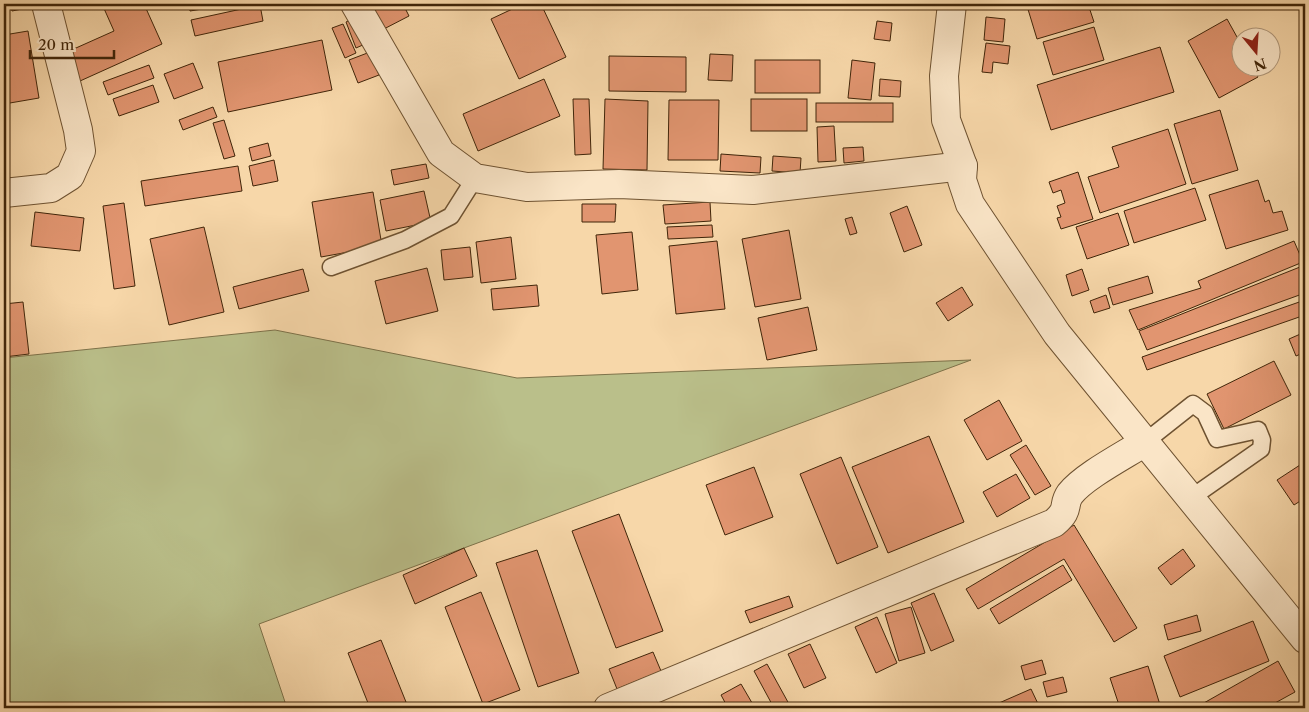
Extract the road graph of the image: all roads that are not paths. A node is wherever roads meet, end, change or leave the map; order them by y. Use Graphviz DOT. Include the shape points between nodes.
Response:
graph roads {
  1 [pos="46,4"];
  2 [pos="355,4"];
  3 [pos="952,4"];
  4 [pos="963,166"];
  5 [pos="475,178"];
  6 [pos="4,193"];
  7 [pos="331,267"];
  8 [pos="1145,442"];
  9 [pos="1191,498"];
  10 [pos="1305,639"];
  11 [pos="620,706"];
  1 -- 6 [label="street" via="81,151 70,176 51,188"];
  2 -- 5 [label="street" via="441,153"];
  3 -- 4 [label="street" via="944,76 946,120"];
  4 -- 5 [label="street" via="753,190 619,184 526,187"];
  4 -- 8 [label="street" via="962,180 970,204 1057,334"];
  5 -- 7 [label="lane" via="451,216 405,240"];
  8 -- 9 [label="street"];
  8 -- 9 [label="lane" via="1193,404 1204,413 1217,439 1258,430 1261,448"];
  8 -- 11 [label="street" via="1070,494 1064,515 1054,524"];
  9 -- 10 [label="street"];
}
